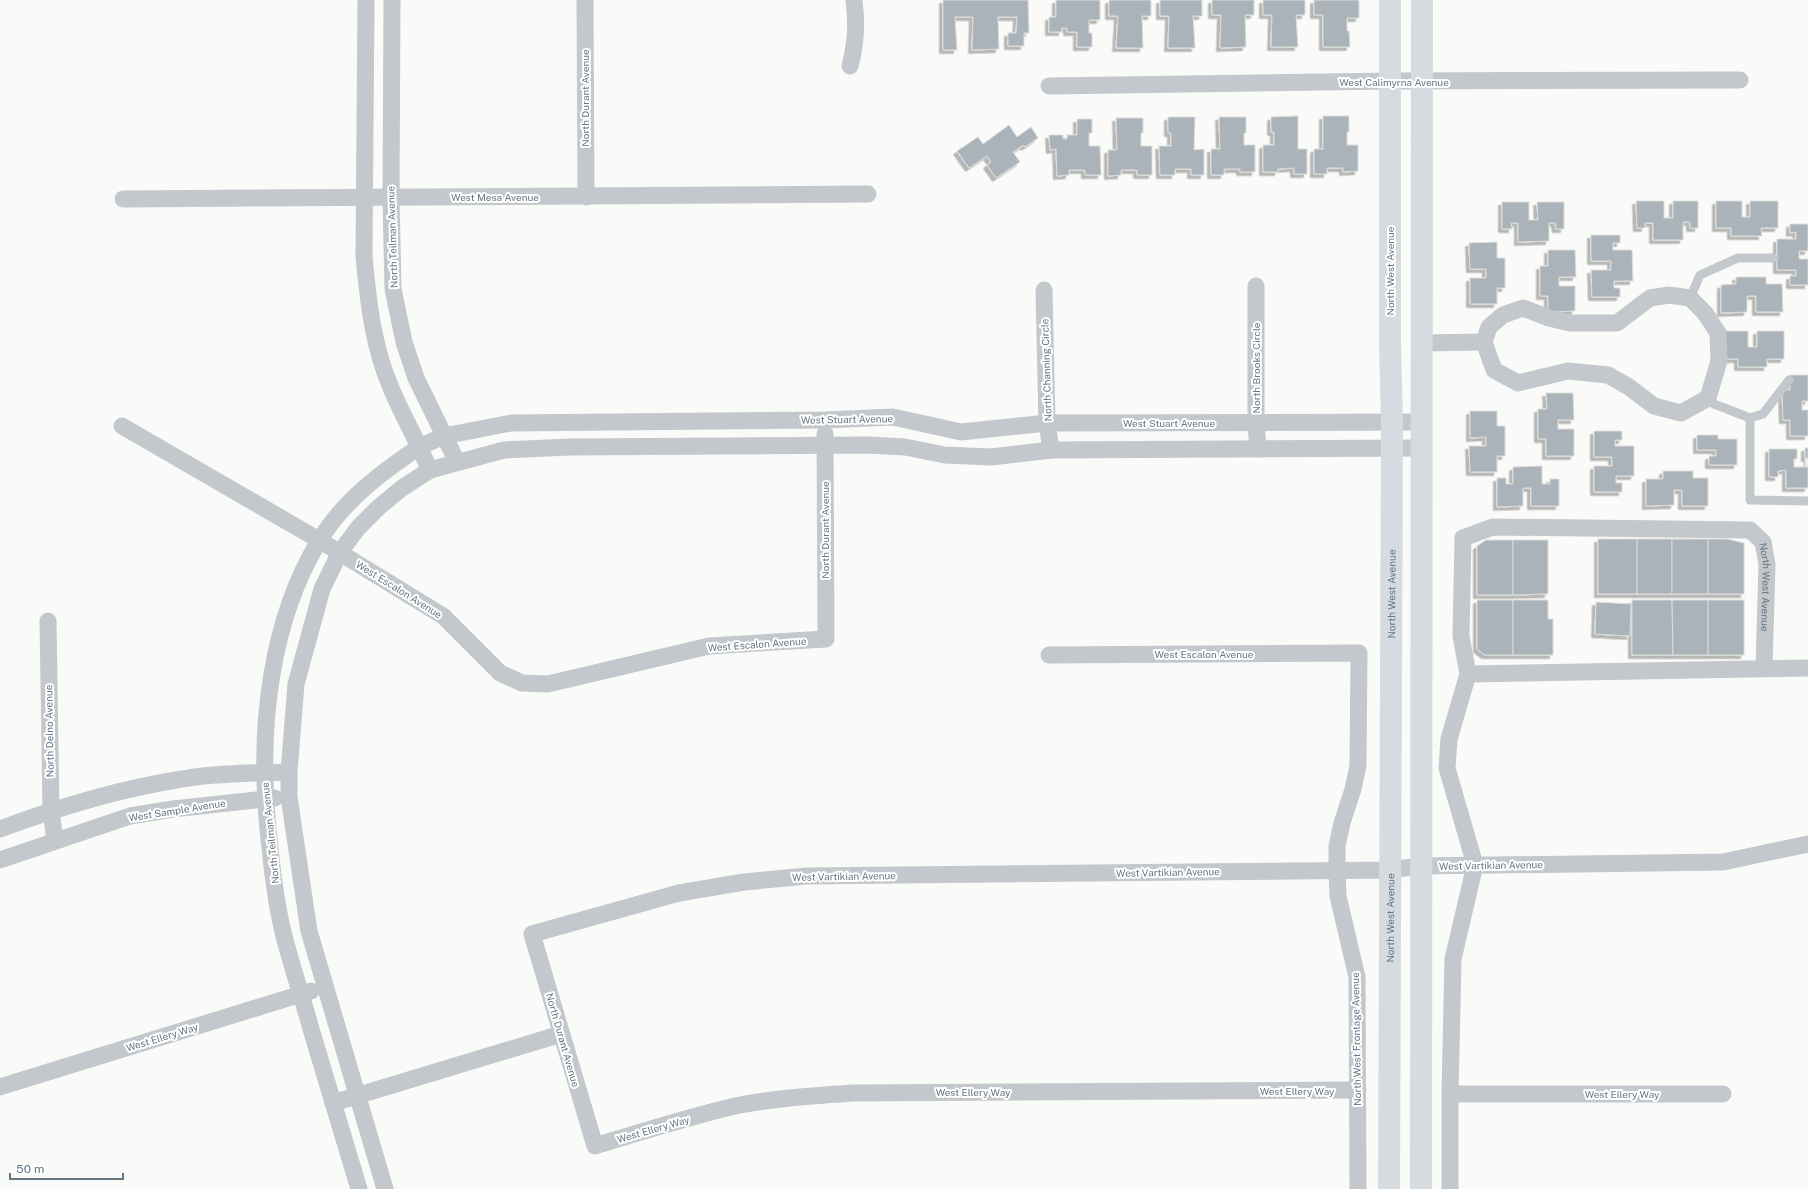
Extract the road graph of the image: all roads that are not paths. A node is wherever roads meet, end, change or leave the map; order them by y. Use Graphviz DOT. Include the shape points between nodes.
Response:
graph roads {
  1 [pos="366,0"];
  2 [pos="392,0"];
  3 [pos="585,0"];
  4 [pos="854,0"];
  5 [pos="1390,0"];
  6 [pos="1422,0"];
  7 [pos="850,66"];
  8 [pos="1740,80"];
  9 [pos="1390,81"];
  10 [pos="1421,81"];
  11 [pos="1049,86"];
  12 [pos="868,194"];
  13 [pos="586,197"];
  14 [pos="365,198"];
  15 [pos="391,198"];
  16 [pos="123,200"];
  17 [pos="1774,258"];
  18 [pos="1256,286"];
  19 [pos="1044,290"];
  20 [pos="1690,298"];
  21 [pos="1484,342"];
  22 [pos="1421,343"];
  23 [pos="1789,380"];
  24 [pos="1708,398"];
  25 [pos="1750,418"];
  26 [pos="824,420"];
  27 [pos="1421,422"];
  28 [pos="1047,423"];
  29 [pos="1256,424"];
  30 [pos="1392,424"];
  31 [pos="122,426"];
  32 [pos="444,436"];
  33 [pos="825,446"];
  34 [pos="419,447"];
  35 [pos="1392,448"];
  36 [pos="1421,448"];
  37 [pos="1258,449"];
  38 [pos="1051,450"];
  39 [pos="457,462"];
  40 [pos="430,470"];
  41 [pos="1808,501"];
  42 [pos="319,540"];
  43 [pos="340,552"];
  44 [pos="48,621"];
  45 [pos="826,639"];
  46 [pos="1359,654"];
  47 [pos="1049,655"];
  48 [pos="1764,668"];
  49 [pos="1808,668"];
  50 [pos="1468,674"];
  51 [pos="289,772"];
  52 [pos="264,773"];
  53 [pos="289,797"];
  54 [pos="265,799"];
  55 [pos="51,811"];
  56 [pos="0,829"];
  57 [pos="55,841"];
  58 [pos="1808,844"];
  59 [pos="0,860"];
  60 [pos="1474,865"];
  61 [pos="1420,866"];
  62 [pos="1390,870"];
  63 [pos="1337,871"];
  64 [pos="532,934"];
  65 [pos="324,988"];
  66 [pos="301,995"];
  67 [pos="561,1034"];
  68 [pos="0,1087"];
  69 [pos="1358,1090"];
  70 [pos="1450,1094"];
  71 [pos="1723,1094"];
  72 [pos="356,1096"];
  73 [pos="333,1103"];
  74 [pos="595,1146"];
  75 [pos="359,1189"];
  76 [pos="385,1189"];
  77 [pos="1358,1189"];
  78 [pos="1389,1189"];
  79 [pos="1421,1189"];
  80 [pos="1450,1189"];
  1 -- 14 [label="street"];
  2 -- 15 [label="street, North Teilman Avenue"];
  3 -- 13 [label="street, North Durant Avenue"];
  4 -- 7 [label="street" via="856,41"];
  5 -- 9 [label="main road, North West Avenue"];
  6 -- 10 [label="main road"];
  8 -- 10 [label="street, West Calimyrna Avenue"];
  9 -- 10 [label="street, West Calimyrna Avenue"];
  9 -- 11 [label="street, West Calimyrna Avenue"];
  9 -- 30 [label="main road, North West Avenue"];
  10 -- 22 [label="main road"];
  12 -- 13 [label="street, West Mesa Avenue"];
  13 -- 15 [label="street, West Mesa Avenue"];
  14 -- 15 [label="street, West Mesa Avenue"];
  14 -- 16 [label="street, West Mesa Avenue"];
  14 -- 34 [label="street" via="364,256 370,315 390,387"];
  15 -- 32 [label="street, North Teilman Avenue" via="391,258 398,317 416,378"];
  17 -- 20 [label="lane" via="1738,258 1700,275"];
  18 -- 29 [label="street, North Brooks Circle"];
  19 -- 28 [label="street, North Channing Circle"];
  20 -- 21 [label="street" via="1669,295 1650,298 1617,323 1570,323 1523,308 1503,315 1489,327"];
  20 -- 24 [label="street" via="1705,313 1718,333 1719,361"];
  21 -- 22 [label="street"];
  21 -- 24 [label="street" via="1494,370 1518,383 1568,371 1608,375 1654,406 1681,413"];
  22 -- 27 [label="main road"];
  23 -- 25 [label="lane" via="1763,414"];
  24 -- 25 [label="lane" via="1714,404"];
  25 -- 41 [label="lane" via="1750,500"];
  26 -- 28 [label="street, West Stuart Avenue" via="893,417 961,432"];
  26 -- 32 [label="street, West Stuart Avenue" via="511,423"];
  26 -- 33 [label="street, North Durant Avenue"];
  27 -- 30 [label="street, West Stuart Avenue"];
  27 -- 36 [label="main road"];
  28 -- 29 [label="street, West Stuart Avenue"];
  28 -- 38 [label="street, North Channing Circle"];
  29 -- 30 [label="street, West Stuart Avenue"];
  29 -- 37 [label="street, North Brooks Circle"];
  30 -- 35 [label="main road, North West Avenue"];
  31 -- 42 [label="street, West Escalon Avenue"];
  32 -- 34 [label="street, West Stuart Avenue"];
  32 -- 39 [label="street, North Teilman Avenue"];
  33 -- 38 [label="street" via="905,447 945,455 991,457"];
  33 -- 39 [label="street" via="570,447 504,450"];
  33 -- 45 [label="street, North Durant Avenue"];
  34 -- 40 [label="street"];
  34 -- 42 [label="street, North Teilman Avenue" via="362,490"];
  35 -- 36 [label="street"];
  35 -- 37 [label="street"];
  35 -- 62 [label="main road, North West Avenue"];
  36 -- 61 [label="main road"];
  37 -- 38 [label="street"];
  39 -- 40 [label="street"];
  40 -- 43 [label="street" via="379,507 358,528"];
  42 -- 43 [label="street, West Escalon Avenue"];
  42 -- 52 [label="street, North Teilman Avenue" via="294,589 277,647 268,696"];
  43 -- 45 [label="street, West Escalon Avenue" via="443,616 500,673 522,684 548,684 709,646"];
  43 -- 51 [label="street" via="322,589 296,684"];
  44 -- 55 [label="street, North Delno Avenue"];
  46 -- 47 [label="street, West Escalon Avenue"];
  46 -- 63 [label="street, North West Frontage Avenue" via="1358,766 1337,846"];
  48 -- 49 [label="street"];
  48 -- 50 [label="street"];
  48 -- 50 [label="street, North West Avenue" via="1767,564 1764,542 1750,530 1493,527 1463,538 1461,636"];
  50 -- 60 [label="street, North West Avenue" via="1449,739 1447,768"];
  51 -- 52 [label="street"];
  51 -- 53 [label="street"];
  52 -- 54 [label="street, North Teilman Avenue"];
  52 -- 55 [label="street" via="184,778 131,788"];
  53 -- 54 [label="street, West Sample Avenue"];
  53 -- 65 [label="street" via="309,932"];
  54 -- 57 [label="street, West Sample Avenue" via="130,816"];
  54 -- 66 [label="street, North Teilman Avenue" via="274,883 285,938"];
  55 -- 56 [label="street"];
  55 -- 57 [label="street, North Delno Avenue"];
  57 -- 59 [label="street, West Sample Avenue"];
  58 -- 60 [label="street, West Vartikian Avenue" via="1723,862"];
  60 -- 61 [label="street, West Vartikian Avenue"];
  60 -- 70 [label="street, North West Avenue" via="1453,958"];
  61 -- 62 [label="street, West Vartikian Avenue"];
  61 -- 79 [label="main road"];
  62 -- 63 [label="street, West Vartikian Avenue"];
  62 -- 78 [label="main road, North West Avenue"];
  63 -- 64 [label="street, West Vartikian Avenue" via="807,876 744,882 679,893"];
  63 -- 69 [label="street, North West Frontage Avenue" via="1338,896 1357,977"];
  64 -- 67 [label="street, North Durant Avenue"];
  65 -- 66 [label="street, West Ellery Way"];
  65 -- 72 [label="street"];
  66 -- 68 [label="street, West Ellery Way"];
  66 -- 73 [label="street, North Teilman Avenue"];
  67 -- 72 [label="street"];
  67 -- 74 [label="street, North Durant Avenue"];
  69 -- 74 [label="street, West Ellery Way" via="839,1094 796,1097 736,1106"];
  69 -- 77 [label="street, North West Frontage Avenue"];
  70 -- 71 [label="street, West Ellery Way"];
  70 -- 80 [label="street, North West Avenue"];
  72 -- 73 [label="street"];
  72 -- 76 [label="street"];
  73 -- 75 [label="street, North Teilman Avenue"];
}
